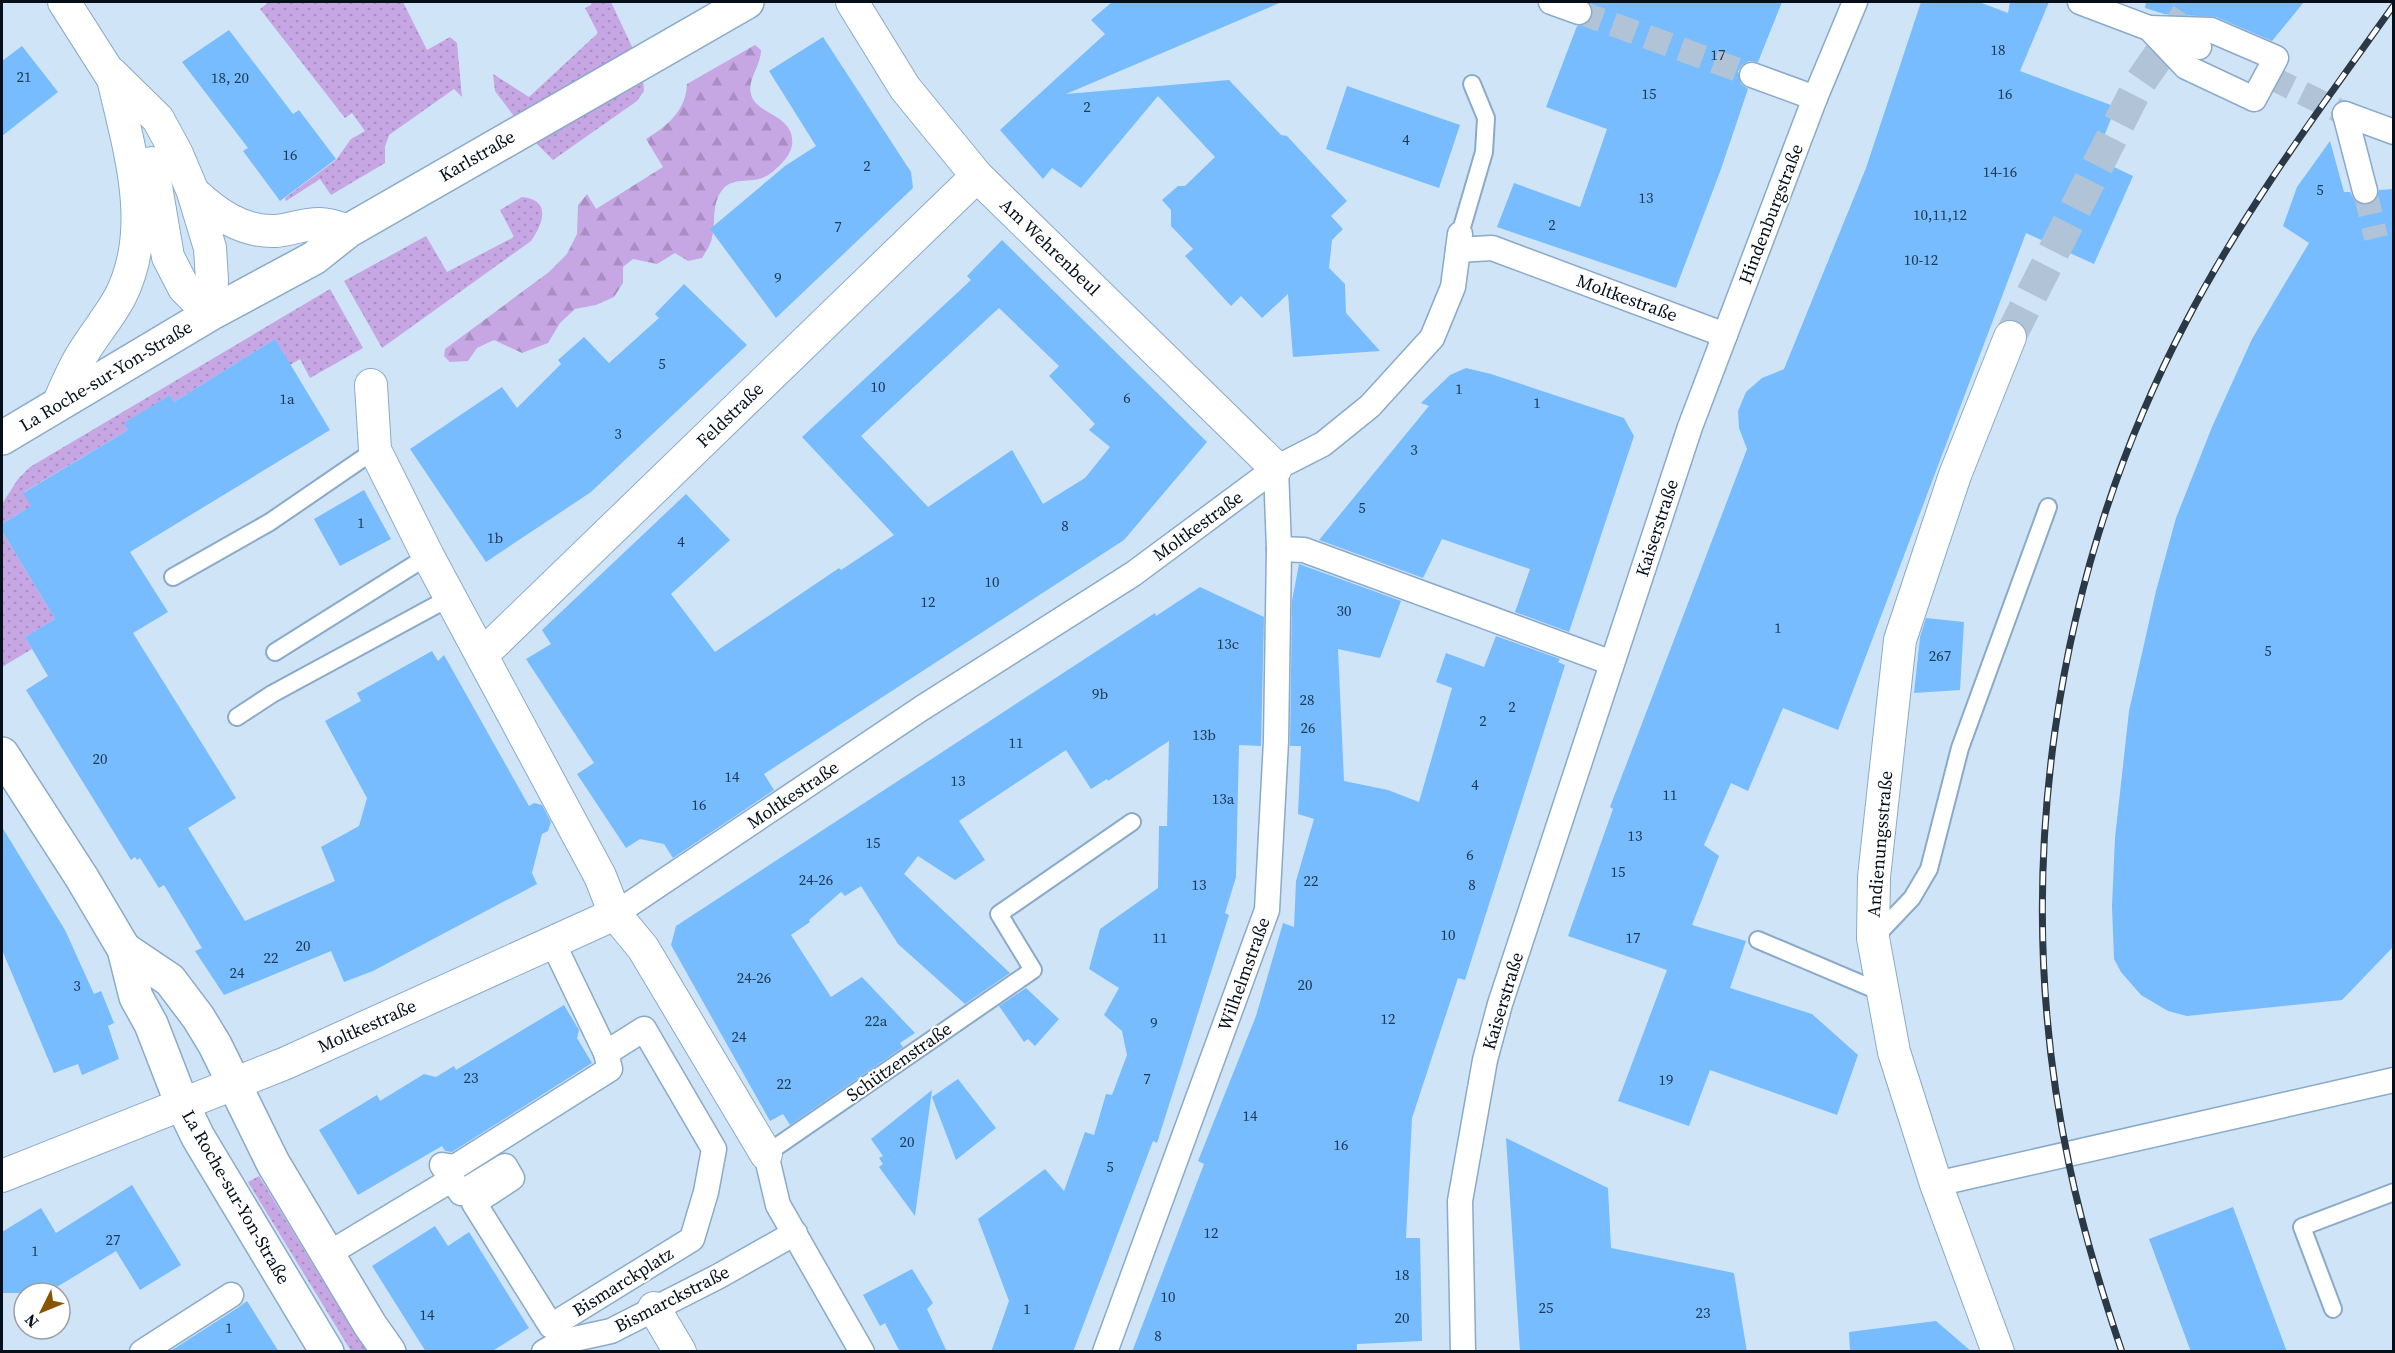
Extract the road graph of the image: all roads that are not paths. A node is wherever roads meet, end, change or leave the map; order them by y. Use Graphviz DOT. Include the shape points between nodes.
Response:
graph roads {
  1 [pos="64,2"];
  2 [pos="747,2"];
  3 [pos="852,2"];
  4 [pos="1551,2"];
  5 [pos="1855,2"];
  6 [pos="2080,2"];
  7 [pos="1579,12"];
  8 [pos="2149,28"];
  9 [pos="2201,48"];
  10 [pos="112,74"];
  11 [pos="1752,75"];
  12 [pos="1472,84"];
  13 [pos="1815,98"];
  14 [pos="2394,132"];
  15 [pos="977,176"];
  16 [pos="2365,191"];
  17 [pos="193,192"];
  18 [pos="348,231"];
  19 [pos="1459,242"];
  20 [pos="210,314"];
  21 [pos="1725,335"];
  22 [pos="2010,337"];
  23 [pos="371,385"];
  24 [pos="58,404"];
  25 [pos="1690,427"];
  26 [pos="2,438"];
  27 [pos="375,450"];
  28 [pos="1276,468"];
  29 [pos="2048,507"];
  30 [pos="1279,549"];
  31 [pos="429,556"];
  32 [pos="173,577"];
  33 [pos="451,597"];
  34 [pos="275,652"];
  35 [pos="483,654"];
  36 [pos="1612,663"];
  37 [pos="237,717"];
  38 [pos="2,754"];
  39 [pos="1132,822"];
  40 [pos="615,914"];
  41 [pos="1874,938"];
  42 [pos="1758,940"];
  43 [pos="553,943"];
  44 [pos="124,950"];
  45 [pos="1883,993"];
  46 [pos="606,1053"];
  47 [pos="2394,1080"];
  48 [pos="233,1084"];
  49 [pos="182,1104"];
  50 [pos="766,1154"];
  51 [pos="2,1176"];
  52 [pos="451,1180"];
  53 [pos="1936,1184"];
  54 [pos="2394,1191"];
  55 [pos="795,1233"];
  56 [pos="328,1254"];
  57 [pos="231,1295"];
  58 [pos="581,1308"];
  59 [pos="654,1308"];
  60 [pos="2333,1309"];
  61 [pos="596,1334"];
  62 [pos="142,1352"];
  63 [pos="327,1352"];
  64 [pos="389,1352"];
  65 [pos="544,1352"];
  66 [pos="680,1352"];
  67 [pos="862,1352"];
  68 [pos="1105,1352"];
  69 [pos="1463,1352"];
  70 [pos="1998,1352"];
  1 -- 10 [label="street"];
  2 -- 18 [label="street, Karlstraße"];
  3 -- 15 [label="street, Am Wehrenbeul" via="905,88"];
  4 -- 7 [label="street"];
  5 -- 13 [label="street, Hindenburgstraße"];
  6 -- 8 [label="street"];
  8 -- 8 [label="street" via="2186,67 2254,99 2276,58 2211,30"];
  8 -- 9 [label="street"];
  10 -- 17 [label="street" via="158,118"];
  10 -- 20 [label="street" via="136,119 152,164 168,257 184,288"];
  10 -- 24 [label="street" via="135,176 138,228 134,260 120,296 79,359"];
  11 -- 13 [label="street"];
  12 -- 19 [label="lane" via="1486,118 1484,152"];
  13 -- 21 [label="street, Hindenburgstraße"];
  14 -- 16 [label="street" via="2345,114"];
  15 -- 28 [label="street, Am Wehrenbeul"];
  15 -- 35 [label="street, Feldstraße"];
  17 -- 18 [label="street" via="214,211 245,226 273,231 321,224"];
  17 -- 20 [label="street" via="210,248"];
  18 -- 20 [label="street, Karlstraße" via="314,258"];
  19 -- 21 [label="street, Moltkestraße" via="1492,248"];
  19 -- 28 [label="street, Moltkestraße" via="1453,287 1432,338 1370,406 1323,444"];
  20 -- 24 [label="street, La Roche-sur-Yon-Straße"];
  21 -- 25 [label="street, Hindenburgstraße"];
  22 -- 41 [label="street, Andienungsstraße" via="1955,475 1900,640 1874,877"];
  23 -- 27 [label="street"];
  24 -- 26 [label="street, La Roche-sur-Yon-Straße"];
  25 -- 36 [label="street, Kaiserstraße"];
  27 -- 31 [label="street"];
  27 -- 32 [label="lane" via="270,522"];
  28 -- 30 [label="street, Wilhelmstraße"];
  28 -- 40 [label="street, Moltkestraße" via="1133,574 922,708"];
  29 -- 41 [label="lane" via="1960,748 1929,869 1912,898"];
  30 -- 36 [label="street" via="1304,550"];
  30 -- 68 [label="street, Wilhelmstraße" via="1276,741 1267,910"];
  31 -- 33 [label="street"];
  31 -- 34 [label="lane"];
  33 -- 35 [label="street"];
  33 -- 37 [label="lane"];
  35 -- 40 [label="street" via="600,876"];
  36 -- 69 [label="street, Kaiserstraße" via="1485,1060 1460,1201"];
  38 -- 44 [label="street, La Roche-sur-Yon-Straße"];
  39 -- 50 [label="lane, Schützenstraße" via="999,914 1033,970"];
  40 -- 43 [label="street, Moltkestraße"];
  40 -- 50 [label="street" via="643,948"];
  41 -- 45 [label="street, Andienungsstraße"];
  42 -- 45 [label="lane"];
  43 -- 46 [label="street"];
  43 -- 48 [label="street, Moltkestraße"];
  44 -- 48 [label="street" via="170,980 215,1045"];
  44 -- 49 [label="street, La Roche-sur-Yon-Straße" via="136,997 151,1024"];
  45 -- 53 [label="street, Andienungsstraße" via="1894,1052"];
  46 -- 52 [label="street" via="610,1069 454,1167 442,1165"];
  46 -- 58 [label="street, Bismarckplatz" via="644,1029 714,1149 692,1239"];
  47 -- 53 [label="street"];
  48 -- 49 [label="street, Moltkestraße"];
  48 -- 56 [label="street" via="264,1146"];
  49 -- 51 [label="street, Moltkestraße"];
  49 -- 63 [label="street, La Roche-sur-Yon-Straße"];
  50 -- 55 [label="street" via="778,1205"];
  52 -- 56 [label="street"];
  52 -- 58 [label="street, Bismarckplatz" via="461,1194 505,1166 512,1178 474,1203 551,1326"];
  53 -- 70 [label="street, Andienungsstraße"];
  54 -- 60 [label="lane" via="2302,1227"];
  55 -- 59 [label="street, Bismarckstraße"];
  55 -- 67 [label="street"];
  56 -- 64 [label="street"];
  57 -- 62 [label="street"];
  58 -- 61 [label="street"];
  59 -- 61 [label="street, Bismarckstraße" via="611,1331"];
  59 -- 66 [label="street"];
  61 -- 65 [label="street, Bismarckstraße" via="561,1342"];
}
